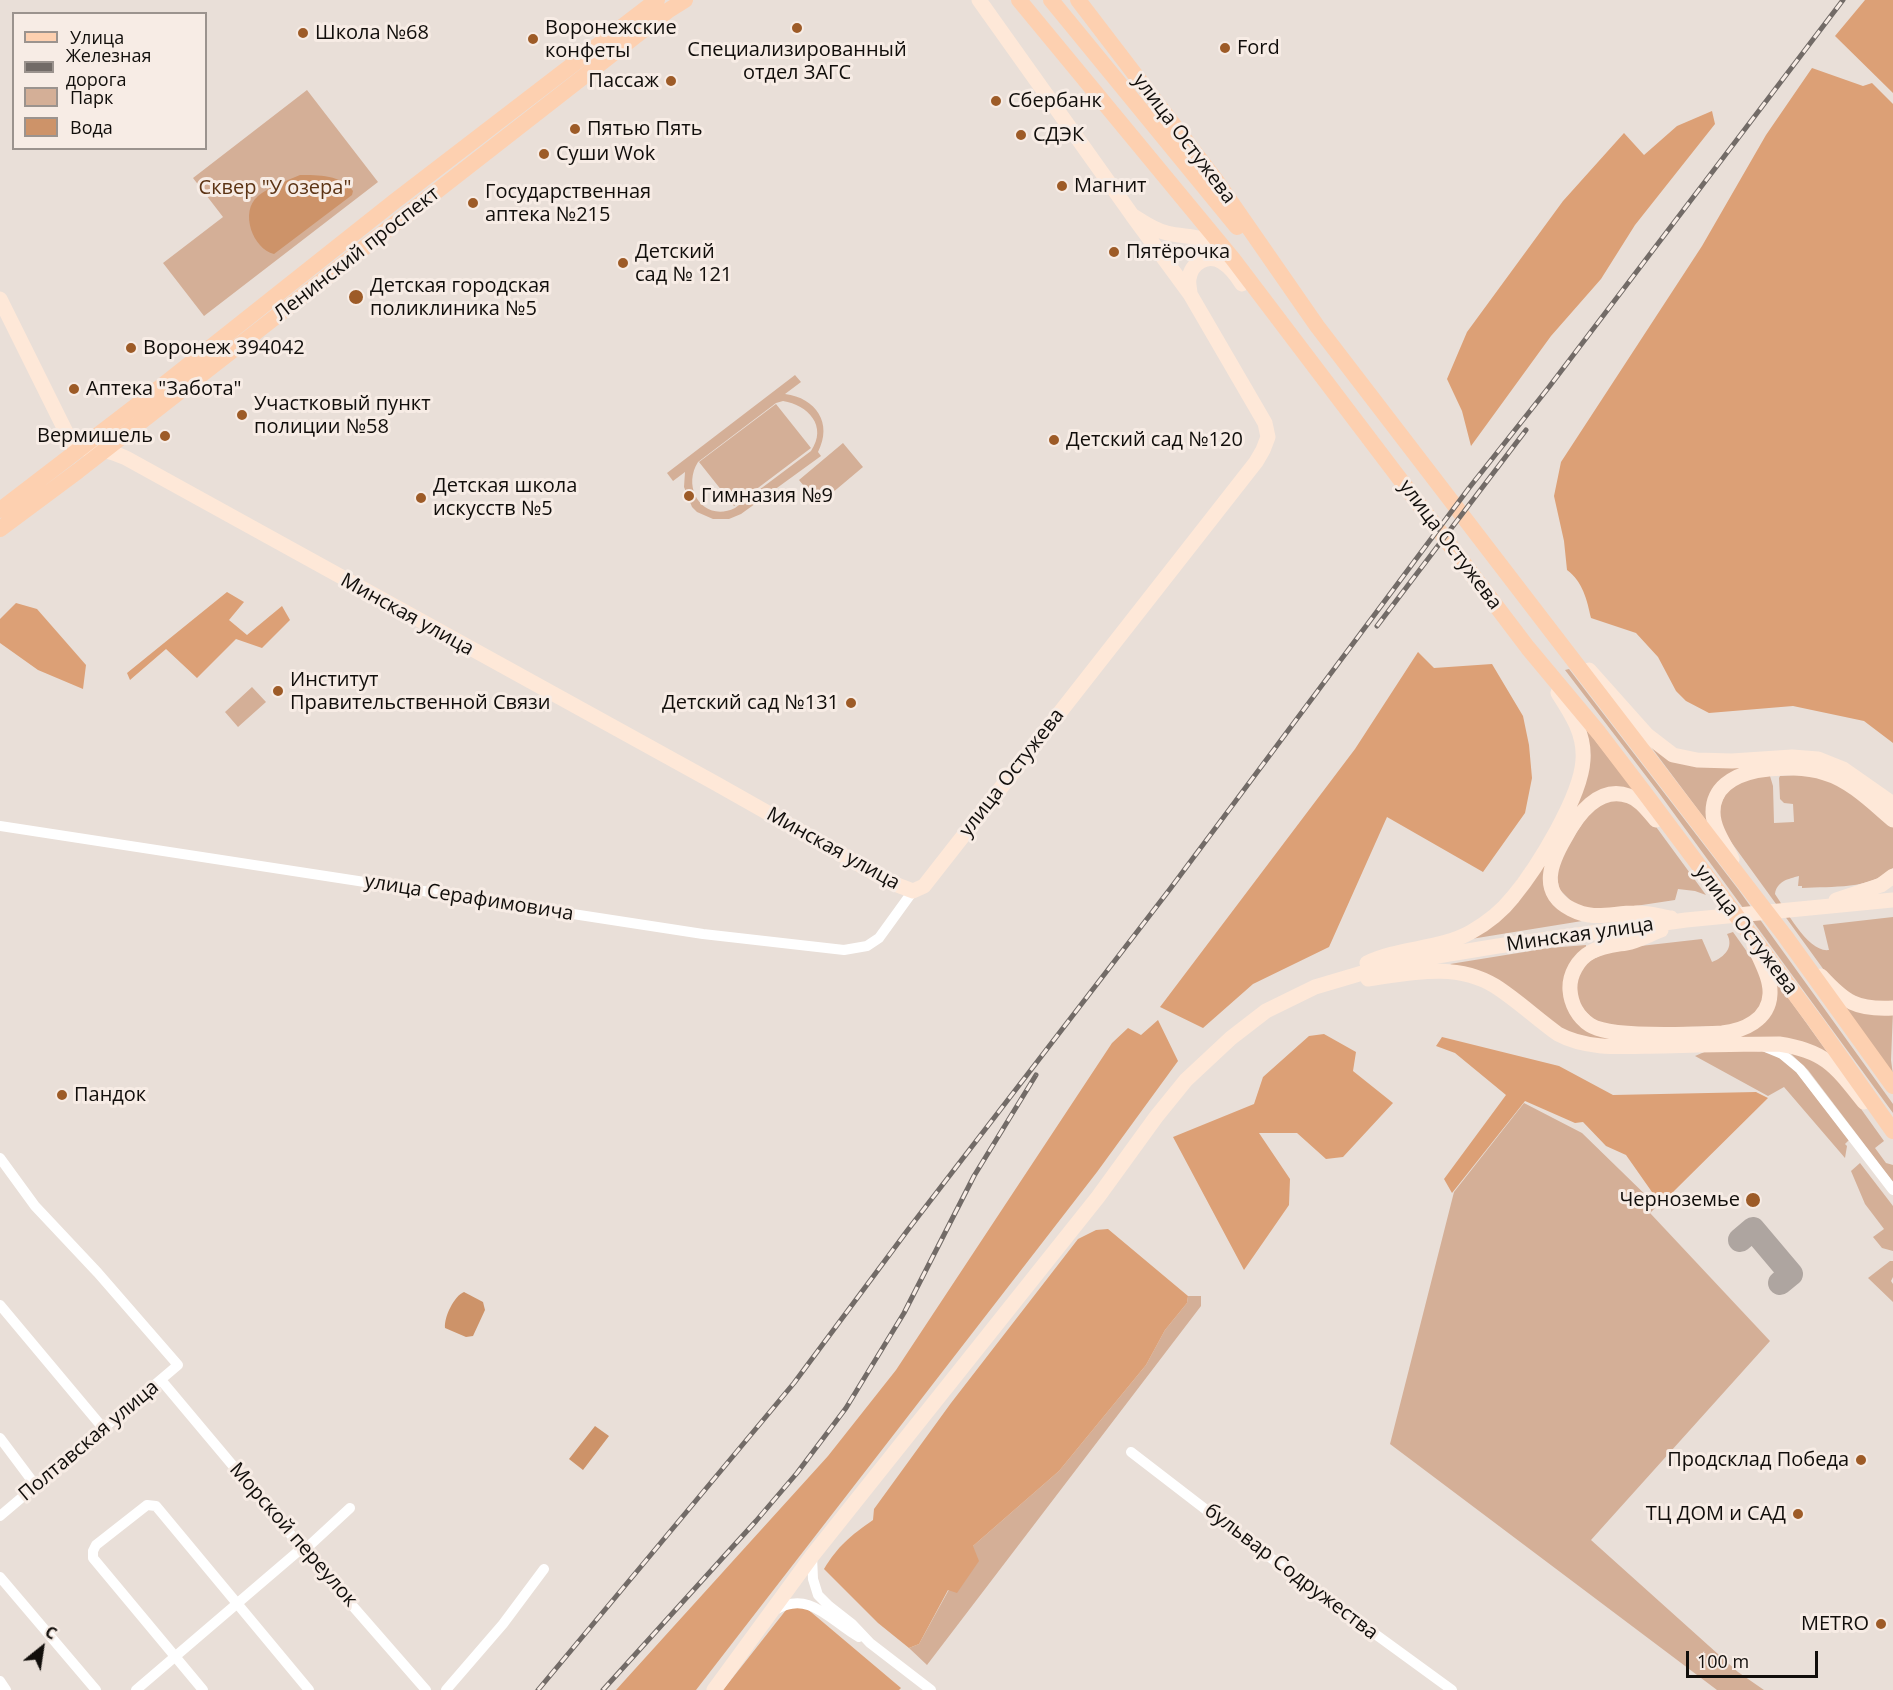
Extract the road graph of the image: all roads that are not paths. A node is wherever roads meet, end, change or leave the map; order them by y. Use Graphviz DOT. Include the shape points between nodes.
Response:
graph roads {
  1 [pos="657,0"];
  2 [pos="685,0"];
  3 [pos="979,0"];
  4 [pos="1019,0"];
  5 [pos="1051,0"];
  6 [pos="1078,0"];
  7 [pos="1132,215"];
  8 [pos="1233,259"];
  9 [pos="1190,294"];
  10 [pos="0,299"];
  11 [pos="1317,326"];
  12 [pos="1296,344"];
  13 [pos="79,449"];
  14 [pos="104,450"];
  15 [pos="0,510"];
  16 [pos="0,529"];
  17 [pos="1548,625"];
  18 [pos="1528,648"];
  19 [pos="1893,804"];
  20 [pos="1893,820"];
  21 [pos="0,826"];
  22 [pos="1893,876"];
  23 [pos="1711,884"];
  24 [pos="1748,888"];
  25 [pos="913,891"];
  26 [pos="1893,900"];
  27 [pos="1819,907"];
  28 [pos="1893,908"];
  29 [pos="1686,920"];
  30 [pos="1785,936"];
  31 [pos="1750,937"];
  32 [pos="1315,987"];
  33 [pos="1893,1008"];
  34 [pos="1737,1045"];
  35 [pos="1893,1086"];
  36 [pos="1893,1131"];
  37 [pos="1893,1139"];
  38 [pos="0,1158"];
  39 [pos="1893,1190"];
  40 [pos="0,1305"];
  41 [pos="161,1380"];
  42 [pos="103,1428"];
  43 [pos="0,1438"];
  44 [pos="1131,1452"];
  45 [pos="36,1485"];
  46 [pos="350,1508"];
  47 [pos="0,1516"];
  48 [pos="302,1548"];
  49 [pos="812,1556"];
  50 [pos="544,1569"];
  51 [pos="0,1577"];
  52 [pos="236,1603"];
  53 [pos="768,1616"];
  54 [pos="870,1643"];
  55 [pos="174,1656"];
  56 [pos="0,1681"];
  57 [pos="6,1690"];
  58 [pos="96,1690"];
  59 [pos="136,1690"];
  60 [pos="203,1690"];
  61 [pos="309,1690"];
  62 [pos="426,1690"];
  63 [pos="446,1690"];
  64 [pos="714,1690"];
  65 [pos="931,1690"];
  66 [pos="1452,1690"];
  1 -- 13 [label="main road, Ленинский проспект"];
  2 -- 14 [label="main road, Ленинский проспект"];
  3 -- 7 [label="street, улица Остужева"];
  4 -- 8 [label="main road"];
  5 -- 11 [label="main road"];
  6 -- 11 [label="main road, улица Остужева" via="1215,179"];
  7 -- 8 [label="street, улица Остужева" via="1166,232 1212,241"];
  7 -- 9 [label="street, улица Остужева"];
  8 -- 12 [label="main road, улица Остужева"];
  9 -- 12 [label="street" via="1194,266 1203,260 1217,259 1225,263"];
  9 -- 25 [label="street, улица Остужева" via="1265,423 1268,437 1263,450 924,886"];
  10 -- 13 [label="street" via="66,432"];
  11 -- 17 [label="main road, улица Остужева"];
  12 -- 18 [label="main road, улица Остужева"];
  13 -- 14 [label="street, Минская улица"];
  13 -- 15 [label="main road, Ленинский проспект"];
  14 -- 16 [label="main road, Ленинский проспект"];
  14 -- 25 [label="street, Минская улица" via="126,458 892,883"];
  17 -- 19 [label="street" via="1647,735 1672,755 1732,761 1818,759 1844,769"];
  17 -- 24 [label="main road, улица Остужева"];
  18 -- 23 [label="main road, улица Остужева" via="1599,733"];
  18 -- 32 [label="street" via="1578,728 1583,758 1572,800 1540,857 1503,907 1470,933 1393,952"];
  20 -- 24 [label="street" via="1858,791 1824,772 1784,768 1735,778 1719,792 1713,813 1719,835"];
  21 -- 25 [label="street, улица Серафимовича" via="703,934 843,950 867,946 879,938"];
  22 -- 27 [label="street" via="1881,885"];
  23 -- 29 [label="street" via="1646,807 1633,797 1604,796 1579,815 1551,869 1550,884 1562,903 1594,916 1636,912"];
  23 -- 31 [label="main road, улица Остужева"];
  24 -- 30 [label="main road, улица Остужева"];
  26 -- 27 [label="street, Минская улица"];
  27 -- 28 [label="street"];
  27 -- 29 [label="street, Минская улица"];
  29 -- 31 [label="street" via="1585,956 1570,982 1572,1000 1581,1017 1596,1027 1626,1033 1722,1033 1748,1027 1761,1016 1770,994"];
  29 -- 32 [label="street, Минская улица" via="1425,958"];
  30 -- 33 [label="street" via="1844,999 1869,1008"];
  30 -- 35 [label="main road, улица Остужева"];
  31 -- 36 [label="main road, улица Остужева"];
  32 -- 34 [label="street" via="1414,973 1452,972 1494,985 1574,1042 1616,1046"];
  32 -- 49 [label="street, Минская улица" via="1275,1006 1241,1029 1186,1080 1083,1216"];
  34 -- 37 [label="street" via="1797,1046 1822,1057"];
  34 -- 39 [label="street" via="1766,1047 1795,1063"];
  38 -- 41 [label="street, Полтавская улица" via="35,1206 178,1365"];
  40 -- 42 [label="street"];
  41 -- 42 [label="street, Полтавская улица"];
  41 -- 48 [label="street, Морской переулок"];
  42 -- 45 [label="street, Полтавская улица"];
  43 -- 45 [label="street"];
  44 -- 66 [label="street, бульвар Содружества" via="1231,1530"];
  45 -- 47 [label="street, Полтавская улица"];
  46 -- 48 [label="street"];
  48 -- 52 [label="street"];
  48 -- 62 [label="street, Морской переулок"];
  49 -- 53 [label="street, Минская улица"];
  49 -- 54 [label="street" via="818,1595"];
  50 -- 63 [label="street"];
  51 -- 58 [label="street"];
  52 -- 55 [label="street"];
  52 -- 55 [label="street" via="156,1506 147,1505 96,1545 93,1558"];
  52 -- 61 [label="street"];
  53 -- 54 [label="street" via="787,1604 810,1605"];
  53 -- 64 [label="street, Минская улица"];
  54 -- 65 [label="street"];
  55 -- 59 [label="street"];
  55 -- 60 [label="street"];
  56 -- 57 [label="street"];
}
